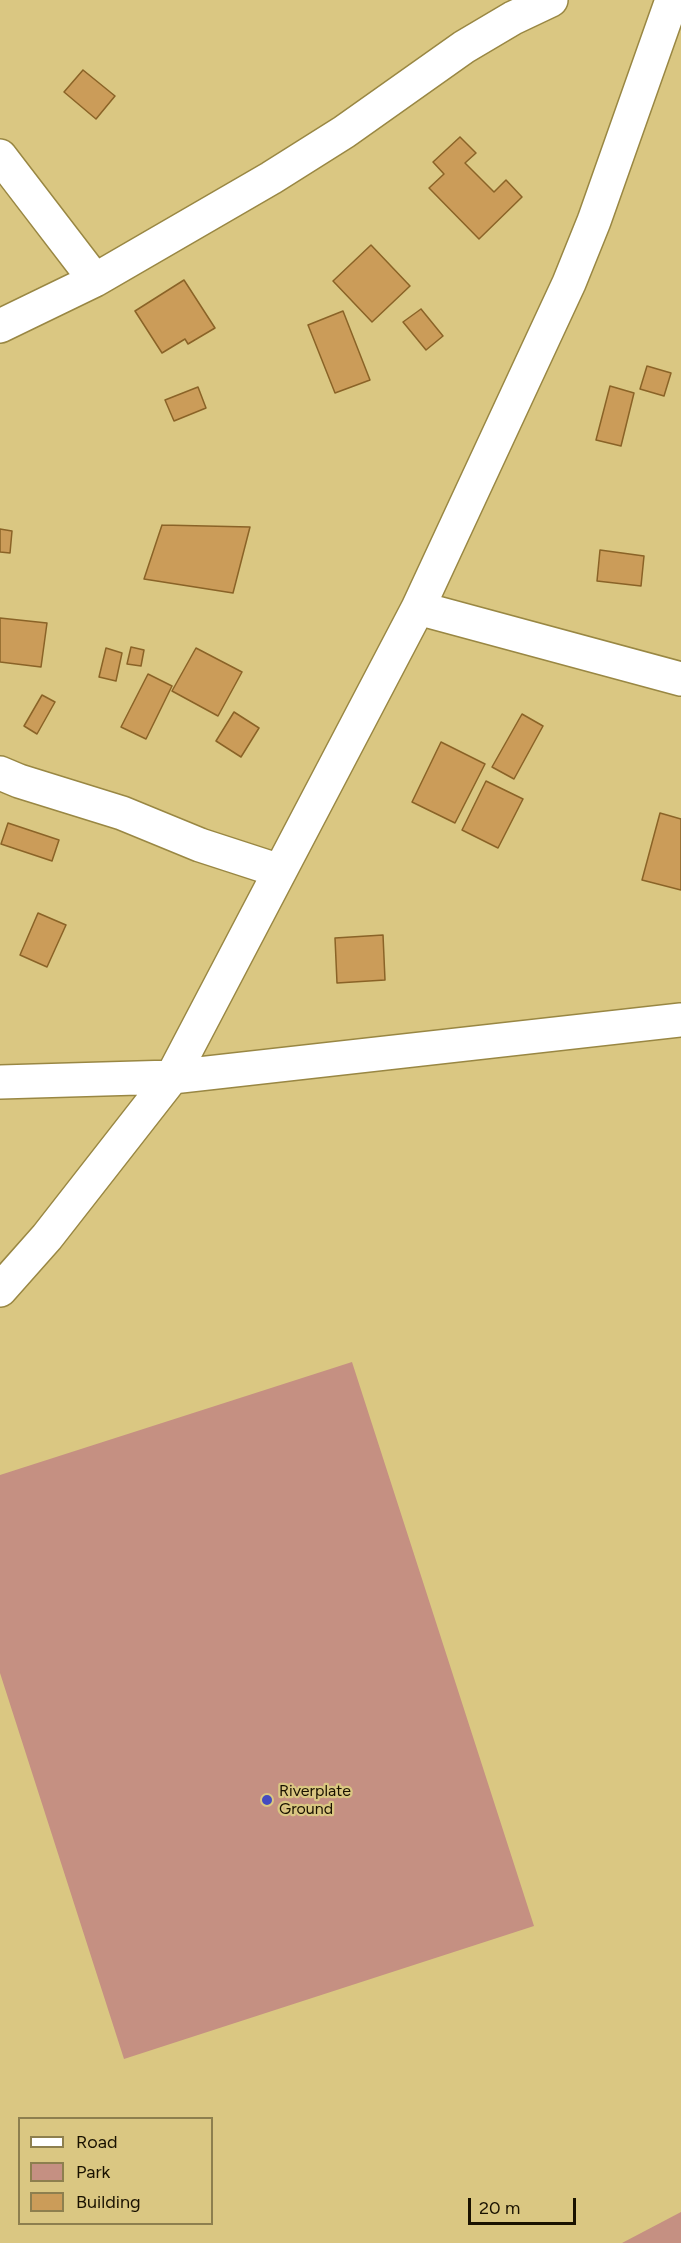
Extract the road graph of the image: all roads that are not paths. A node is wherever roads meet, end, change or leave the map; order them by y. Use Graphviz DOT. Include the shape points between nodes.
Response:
graph roads {
  1 [pos="551,0"];
  2 [pos="672,0"];
  3 [pos="0,156"];
  4 [pos="95,280"];
  5 [pos="0,326"];
  6 [pos="418,608"];
  7 [pos="681,679"];
  8 [pos="0,773"];
  9 [pos="280,871"];
  10 [pos="681,1020"];
  11 [pos="172,1077"];
  12 [pos="0,1082"];
  13 [pos="0,1290"];
  1 -- 4 [label="street" via="464,47 344,132"];
  2 -- 6 [label="street" via="569,283"];
  3 -- 4 [label="street"];
  4 -- 5 [label="street"];
  6 -- 7 [label="street"];
  6 -- 9 [label="street"];
  8 -- 9 [label="street"];
  9 -- 11 [label="street"];
  10 -- 11 [label="street"];
  11 -- 12 [label="street"];
  11 -- 13 [label="street" via="47,1237"];
}
